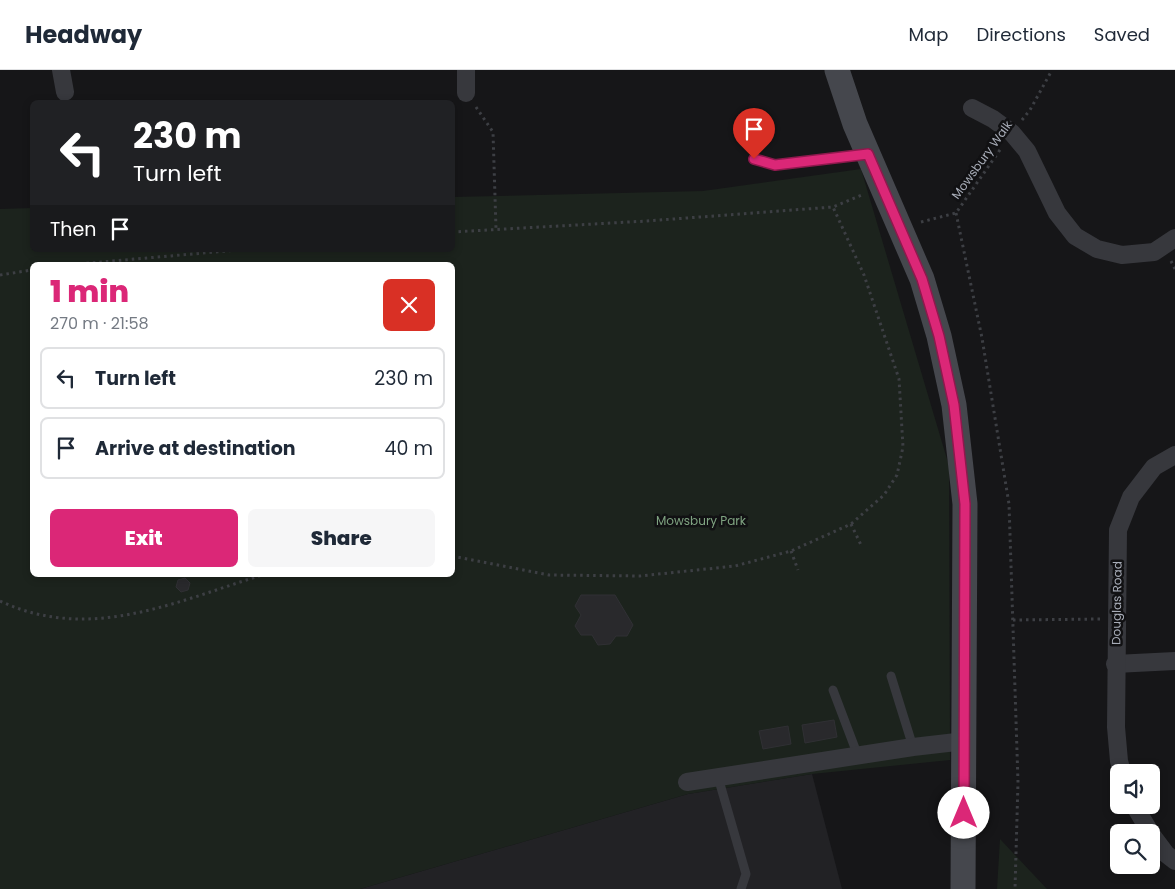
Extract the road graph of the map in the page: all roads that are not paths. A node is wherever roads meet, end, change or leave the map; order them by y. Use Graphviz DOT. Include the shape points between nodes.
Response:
graph roads {
  1 [pos="61,70"];
  2 [pos="466,70"];
  3 [pos="837,70"];
  4 [pos="65,92"];
  5 [pos="466,93"];
  6 [pos="972,108"];
  7 [pos="868,154"];
  8 [pos="754,159"];
  9 [pos="1175,238"];
  10 [pos="1175,455"];
  11 [pos="1175,661"];
  12 [pos="1115,664"];
  13 [pos="891,676"];
  14 [pos="833,690"];
  15 [pos="965,741"];
  16 [pos="913,747"];
  17 [pos="858,756"];
  18 [pos="1121,764"];
  19 [pos="718,777"];
  20 [pos="687,782"];
  21 [pos="1160,846"];
  22 [pos="1175,861"];
  23 [pos="963,887"];
  24 [pos="740,889"];
  1 -- 4 [label="street"];
  2 -- 5 [label="street"];
  3 -- 7 [label="main road"];
  6 -- 9 [label="street" via="1012,133 1027,151 1057,214 1075,236 1097,249 1122,256 1154,252"];
  7 -- 8 [label="lane" via="775,165"];
  7 -- 15 [label="main road" via="922,279 954,405 965,504"];
  10 -- 12 [label="street, Douglas Road" via="1154,467 1131,497 1118,530"];
  11 -- 12 [label="street"];
  12 -- 18 [label="street, Douglas Road" via="1116,728"];
  13 -- 16 [label="lane"];
  14 -- 17 [label="lane"];
  15 -- 16 [label="street"];
  15 -- 23 [label="main road"];
  16 -- 17 [label="street"];
  17 -- 19 [label="street"];
  19 -- 20 [label="street"];
  19 -- 24 [label="lane" via="746,874"];
  21 -- 22 [label="street"];
}
